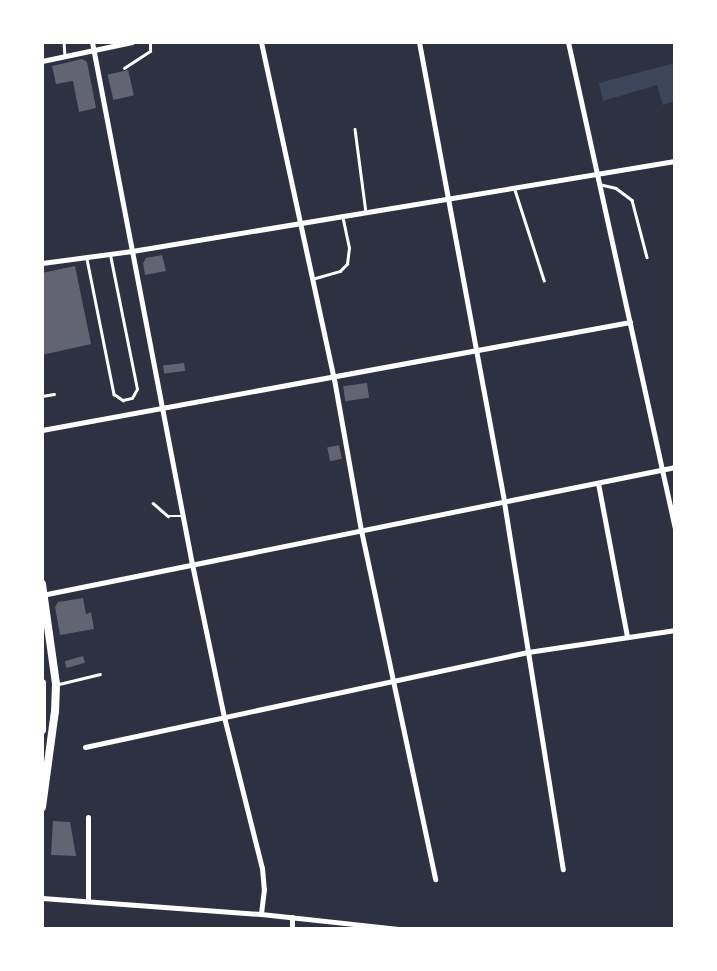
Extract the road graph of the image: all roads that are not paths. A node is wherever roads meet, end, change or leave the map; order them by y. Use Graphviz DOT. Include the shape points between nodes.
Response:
graph roads {
  1 [pos="64,42"];
  2 [pos="92,42"];
  3 [pos="132,42"];
  4 [pos="150,42"];
  5 [pos="261,42"];
  6 [pos="419,42"];
  7 [pos="568,42"];
  8 [pos="93,50"];
  9 [pos="65,56"];
  10 [pos="42,61"];
  11 [pos="124,68"];
  12 [pos="355,129"];
  13 [pos="675,161"];
  14 [pos="597,176"];
  15 [pos="599,184"];
  16 [pos="515,190"];
  17 [pos="448,200"];
  18 [pos="366,212"];
  19 [pos="342,216"];
  20 [pos="299,222"];
  21 [pos="132,251"];
  22 [pos="110,255"];
  23 [pos="86,256"];
  24 [pos="647,257"];
  25 [pos="42,263"];
  26 [pos="312,279"];
  27 [pos="544,280"];
  28 [pos="630,322"];
  29 [pos="476,351"];
  30 [pos="334,379"];
  31 [pos="54,394"];
  32 [pos="42,397"];
  33 [pos="163,409"];
  34 [pos="42,430"];
  35 [pos="675,467"];
  36 [pos="663,470"];
  37 [pos="597,483"];
  38 [pos="504,502"];
  39 [pos="153,503"];
  40 [pos="183,516"];
  41 [pos="675,527"];
  42 [pos="362,530"];
  43 [pos="192,564"];
  44 [pos="42,584"];
  45 [pos="43,594"];
  46 [pos="675,630"];
  47 [pos="627,638"];
  48 [pos="528,652"];
  49 [pos="100,674"];
  50 [pos="393,682"];
  51 [pos="42,683"];
  52 [pos="55,684"];
  53 [pos="224,717"];
  54 [pos="42,730"];
  55 [pos="85,747"];
  56 [pos="42,807"];
  57 [pos="88,817"];
  58 [pos="563,869"];
  59 [pos="435,879"];
  60 [pos="42,898"];
  61 [pos="88,901"];
  62 [pos="261,914"];
  63 [pos="292,917"];
  64 [pos="292,929"];
  65 [pos="400,929"];
  1 -- 9 [label="lane"];
  2 -- 8 [label="street"];
  3 -- 8 [label="street"];
  4 -- 11 [label="lane" via="149,51"];
  5 -- 20 [label="street"];
  6 -- 17 [label="street"];
  7 -- 14 [label="street"];
  8 -- 9 [label="street"];
  8 -- 21 [label="street"];
  9 -- 10 [label="street"];
  12 -- 18 [label="lane"];
  13 -- 14 [label="street"];
  14 -- 15 [label="street"];
  14 -- 16 [label="street"];
  15 -- 24 [label="lane" via="616,188 632,200"];
  15 -- 28 [label="street"];
  16 -- 17 [label="street"];
  16 -- 27 [label="lane"];
  17 -- 18 [label="street"];
  17 -- 29 [label="street"];
  18 -- 19 [label="street"];
  19 -- 20 [label="street"];
  19 -- 26 [label="lane" via="349,255 346,264 340,271"];
  20 -- 21 [label="street"];
  20 -- 26 [label="street"];
  21 -- 22 [label="street"];
  21 -- 33 [label="street"];
  22 -- 23 [label="street"];
  22 -- 23 [label="lane" via="137,389 132,398 123,400 114,394"];
  23 -- 25 [label="street"];
  26 -- 30 [label="street"];
  28 -- 29 [label="street"];
  28 -- 36 [label="street"];
  29 -- 30 [label="street"];
  29 -- 38 [label="street"];
  30 -- 33 [label="street"];
  30 -- 42 [label="street"];
  31 -- 32 [label="lane"];
  33 -- 34 [label="street"];
  33 -- 40 [label="street"];
  35 -- 36 [label="street"];
  36 -- 37 [label="street"];
  36 -- 41 [label="street"];
  37 -- 38 [label="street"];
  37 -- 47 [label="street"];
  38 -- 42 [label="street"];
  38 -- 48 [label="street"];
  39 -- 40 [label="lane" via="168,516"];
  40 -- 43 [label="street"];
  42 -- 43 [label="street"];
  42 -- 50 [label="street"];
  43 -- 45 [label="street"];
  43 -- 53 [label="street"];
  44 -- 45 [label="main road"];
  45 -- 52 [label="main road"];
  46 -- 47 [label="street"];
  47 -- 48 [label="street"];
  48 -- 50 [label="street"];
  48 -- 58 [label="street"];
  49 -- 52 [label="lane"];
  50 -- 53 [label="street"];
  50 -- 59 [label="street"];
  51 -- 54 [label="main road"];
  52 -- 56 [label="main road"];
  53 -- 55 [label="street"];
  53 -- 62 [label="street" via="262,868"];
  57 -- 61 [label="street"];
  60 -- 61 [label="street"];
  61 -- 62 [label="street"];
  62 -- 63 [label="street"];
  63 -- 64 [label="street"];
  63 -- 65 [label="street"];
}
